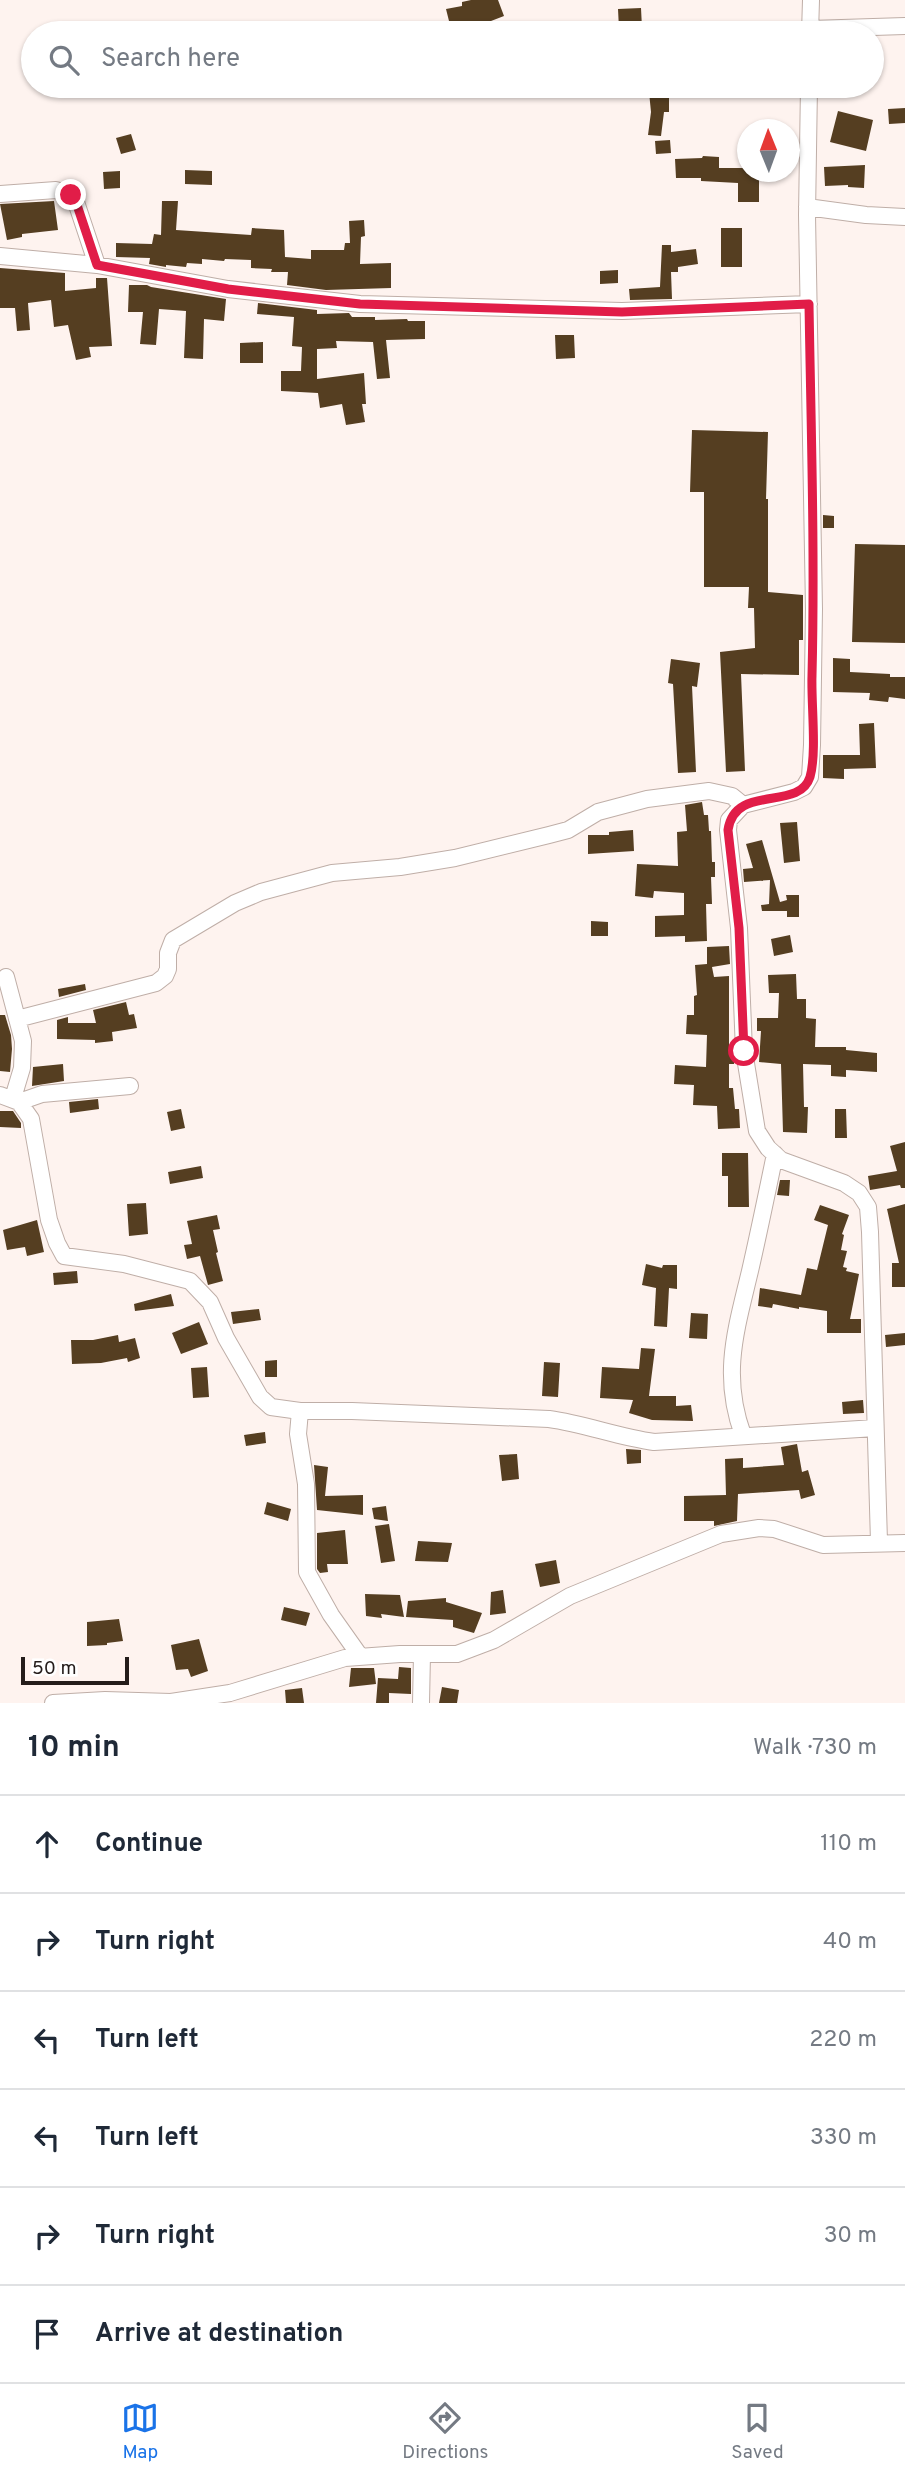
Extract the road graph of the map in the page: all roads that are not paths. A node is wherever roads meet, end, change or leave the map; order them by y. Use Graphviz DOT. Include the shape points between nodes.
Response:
graph roads {
  1 [pos="811,0"];
  2 [pos="810,21"];
  3 [pos="905,26"];
  4 [pos="884,27"];
  5 [pos="809,98"];
  6 [pos="0,194"];
  7 [pos="807,207"];
  8 [pos="905,217"];
  9 [pos="0,256"];
  10 [pos="97,265"];
  11 [pos="809,304"];
  12 [pos="743,805"];
  13 [pos="6,977"];
  14 [pos="17,1019"];
  15 [pos="130,1086"];
  16 [pos="11,1098"];
  17 [pos="775,1154"];
  18 [pos="300,1411"];
  19 [pos="874,1428"];
  20 [pos="743,1435"];
  21 [pos="879,1542"];
  22 [pos="905,1543"];
  23 [pos="422,1654"];
  24 [pos="360,1656"];
  25 [pos="53,1703"];
  26 [pos="421,1703"];
  1 -- 2 [label="street"];
  3 -- 4 [label="street"];
  5 -- 7 [label="street"];
  6 -- 10 [label="street" via="55,190 71,195"];
  7 -- 8 [label="street"];
  7 -- 11 [label="street"];
  9 -- 10 [label="street"];
  10 -- 11 [label="street" via="228,289 360,304 622,312"];
  11 -- 12 [label="street" via="814,609 810,777 794,792"];
  12 -- 14 [label="street" via="732,796 709,791 647,799 598,812 568,830 455,858 332,873 261,892 173,940 168,969 156,983"];
  12 -- 17 [label="street" via="729,820 728,830 739,928 744,1051 758,1131"];
  13 -- 14 [label="street"];
  14 -- 16 [label="street" via="23,1041 22,1069"];
  15 -- 16 [label="street"];
  16 -- 18 [label="street" via="31,1119 50,1220 64,1256 124,1264 190,1281 211,1302 260,1397 271,1407"];
  17 -- 19 [label="street" via="844,1183 859,1193 868,1207"];
  17 -- 20 [label="street" via="733,1342 734,1411"];
  18 -- 20 [label="street" via="549,1419 654,1442"];
  18 -- 24 [label="street" via="307,1572"];
  19 -- 20 [label="street"];
  19 -- 21 [label="street"];
  21 -- 22 [label="street"];
  21 -- 23 [label="street" via="823,1545 759,1528 721,1534 570,1596 494,1640 457,1654"];
  23 -- 24 [label="street"];
  23 -- 26 [label="street"];
  24 -- 25 [label="street" via="196,1699"];
}
